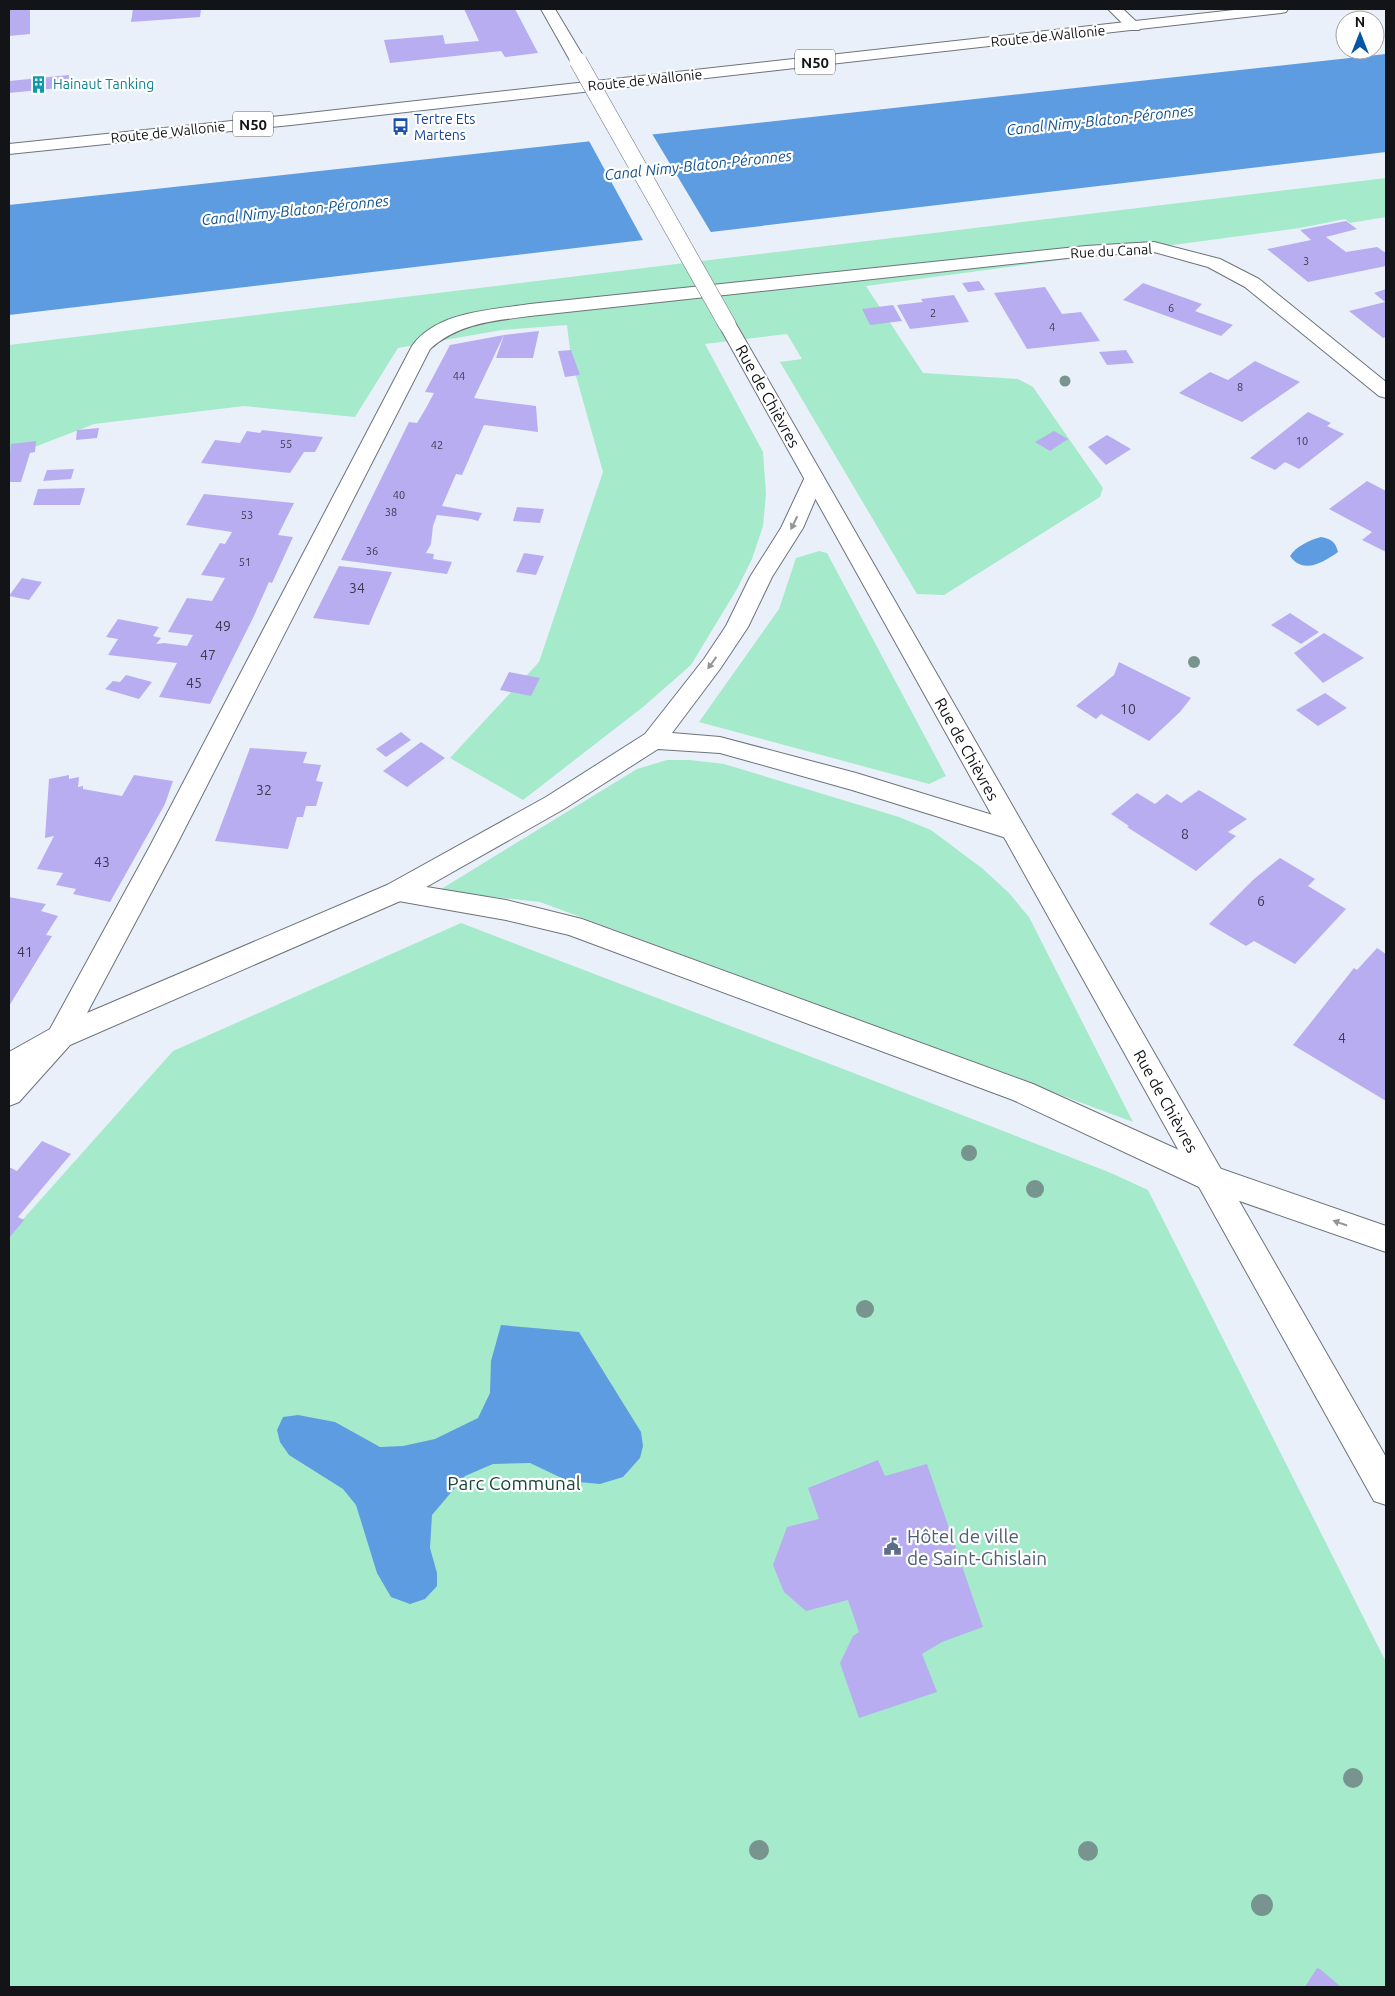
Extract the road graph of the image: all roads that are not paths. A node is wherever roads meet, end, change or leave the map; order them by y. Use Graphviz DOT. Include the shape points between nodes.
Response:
graph roads {
  1 [pos="548,9"];
  2 [pos="1115,9"];
  3 [pos="1281,9"];
  4 [pos="1134,26"];
  5 [pos="9,149"];
  6 [pos="1386,392"];
  7 [pos="814,478"];
  8 [pos="654,740"];
  9 [pos="1014,831"];
  10 [pos="396,892"];
  11 [pos="60,1036"];
  12 [pos="9,1064"];
  13 [pos="9,1094"];
  14 [pos="1210,1178"];
  15 [pos="1386,1239"];
  16 [pos="1386,1489"];
  1 -- 7 [label="main road, Rue de Chièvres, bridge"];
  2 -- 4 [label="main road"];
  3 -- 4 [label="main road, Route de Wallonie / N50"];
  4 -- 5 [label="main road, Route de Wallonie / N50"];
  6 -- 11 [label="main road, Rue du Canal" via="1252,283 1214,263 1154,247 1086,250 530,310 456,322 433,334 422,346 163,846"];
  7 -- 8 [label="main road, one-way" via="792,528 737,627"];
  7 -- 9 [label="main road, Rue de Chièvres"];
  8 -- 9 [label="main road" via="720,745 856,782"];
  8 -- 10 [label="main road" via="555,803"];
  9 -- 14 [label="main road, Rue de Chièvres"];
  10 -- 11 [label="main road"];
  10 -- 14 [label="main road" via="506,910 572,926 1023,1092"];
  11 -- 12 [label="main road"];
  11 -- 13 [label="main road"];
  15 -- 14 [label="main road, one-way"];
  14 -- 16 [label="main road, Rue de Chièvres"];
}
